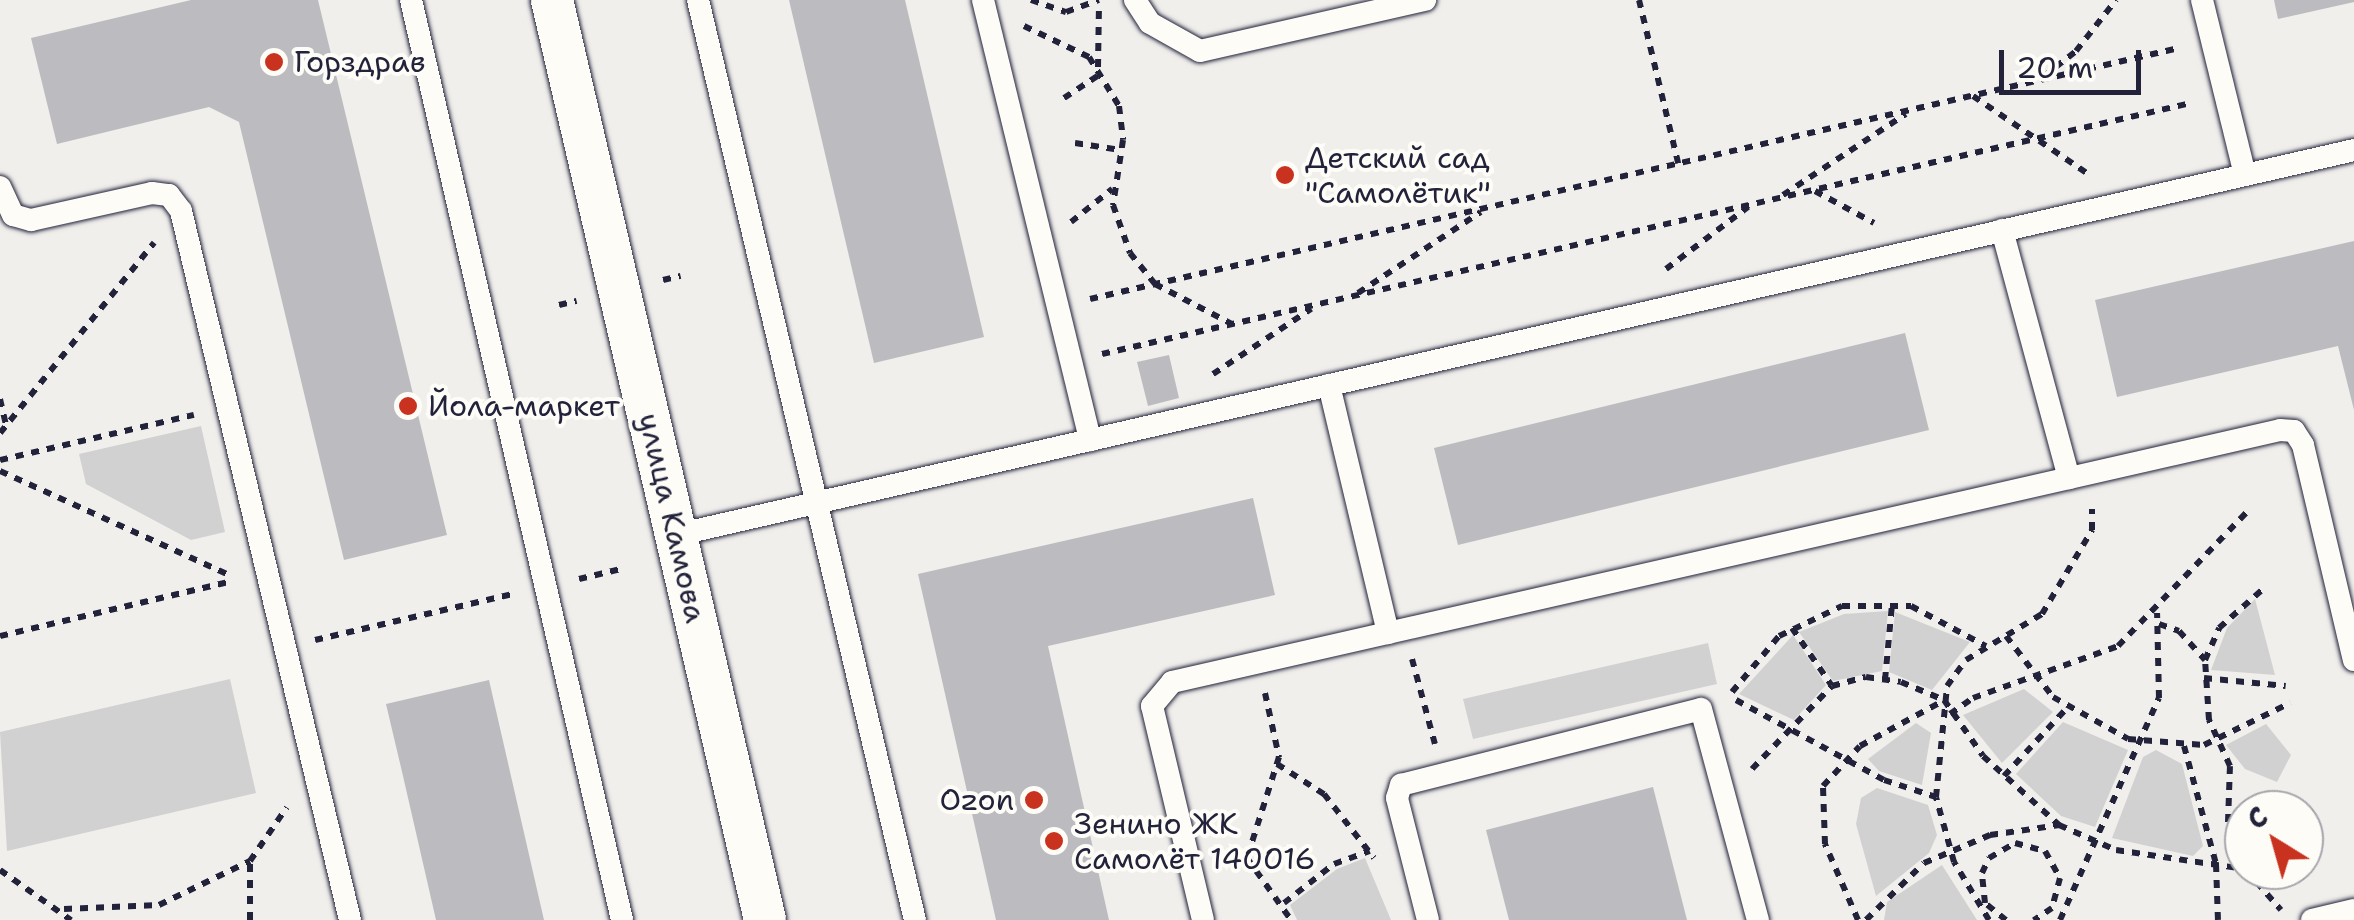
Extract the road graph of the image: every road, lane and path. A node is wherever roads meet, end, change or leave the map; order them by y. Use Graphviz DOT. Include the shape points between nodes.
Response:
graph roads {
  1 [pos="410,0"];
  2 [pos="552,0"];
  3 [pos="698,0"];
  4 [pos="983,0"];
  5 [pos="1031,0"];
  6 [pos="1100,0"];
  7 [pos="1134,0"];
  8 [pos="1425,0"];
  9 [pos="1640,0"];
  10 [pos="2116,0"];
  11 [pos="2202,0"];
  12 [pos="1020,24"];
  13 [pos="2175,49"];
  14 [pos="1100,70"];
  15 [pos="2038,80"];
  16 [pos="1972,96"];
  17 [pos="2226,96"];
  18 [pos="1064,98"];
  19 [pos="1912,109"];
  20 [pos="2038,138"];
  21 [pos="1075,143"];
  22 [pos="1120,150"];
  23 [pos="2354,150"];
  24 [pos="1678,163"];
  25 [pos="2245,175"];
  26 [pos="0,187"];
  27 [pos="1114,188"];
  28 [pos="1814,191"];
  29 [pos="1778,199"];
  30 [pos="2129,202"];
  31 [pos="1749,206"];
  32 [pos="1488,208"];
  33 [pos="180,210"];
  34 [pos="1066,226"];
  35 [pos="2002,230"];
  36 [pos="1924,248"];
  37 [pos="1656,277"];
  38 [pos="1156,284"];
  39 [pos="1353,297"];
  40 [pos="1084,301"];
  41 [pos="1316,305"];
  42 [pos="1233,324"];
  43 [pos="1096,356"];
  44 [pos="1328,385"];
  45 [pos="0,398"];
  46 [pos="228,408"];
  47 [pos="1195,416"];
  48 [pos="6,425"];
  49 [pos="0,432"];
  50 [pos="1090,440"];
  51 [pos="0,460"];
  52 [pos="0,471"];
  53 [pos="2079,476"];
  54 [pos="817,503"];
  55 [pos="2246,513"];
  56 [pos="676,535"];
  57 [pos="621,569"];
  58 [pos="548,586"];
  59 [pos="2264,588"];
  60 [pos="1892,604"];
  61 [pos="2157,612"];
  62 [pos="2158,624"];
  63 [pos="1792,628"];
  64 [pos="1396,631"];
  65 [pos="0,636"];
  66 [pos="2006,636"];
  67 [pos="1986,646"];
  68 [pos="284,647"];
  69 [pos="2205,660"];
  70 [pos="2354,660"];
  71 [pos="1258,662"];
  72 [pos="2035,678"];
  73 [pos="2204,678"];
  74 [pos="1885,680"];
  75 [pos="1832,686"];
  76 [pos="2286,686"];
  77 [pos="1944,700"];
  78 [pos="2290,703"];
  79 [pos="2067,708"];
  80 [pos="1950,714"];
  81 [pos="1794,726"];
  82 [pos="2219,739"];
  83 [pos="2144,743"];
  84 [pos="2184,746"];
  85 [pos="1846,756"];
  86 [pos="1277,764"];
  87 [pos="314,768"];
  88 [pos="1442,769"];
  89 [pos="2004,776"];
  90 [pos="1725,784"];
  91 [pos="2229,790"];
  92 [pos="1936,797"];
  93 [pos="2060,825"];
  94 [pos="2013,833"];
  95 [pos="2015,843"];
  96 [pos="2100,843"];
  97 [pos="1950,850"];
  98 [pos="1370,852"];
  99 [pos="250,861"];
  100 [pos="2216,864"];
  101 [pos="2224,865"];
  102 [pos="0,870"];
  103 [pos="1381,870"];
  104 [pos="2269,890"];
  105 [pos="2057,898"];
  106 [pos="1284,903"];
  107 [pos="1982,904"];
  108 [pos="2068,904"];
  109 [pos="64,908"];
  110 [pos="2354,910"];
  111 [pos="2320,919"];
  112 [pos="71,920"];
  113 [pos="250,920"];
  114 [pos="350,920"];
  115 [pos="622,920"];
  116 [pos="765,920"];
  117 [pos="915,920"];
  118 [pos="1203,920"];
  119 [pos="1291,920"];
  120 [pos="1428,920"];
  121 [pos="1758,920"];
  122 [pos="1858,920"];
  123 [pos="1866,920"];
  124 [pos="1989,920"];
  125 [pos="2006,920"];
  126 [pos="2034,920"];
  127 [pos="2060,920"];
  128 [pos="2218,920"];
  129 [pos="2286,920"];
  1 -- 58 [label="lane"];
  2 -- 56 [label="street, улица Камова"];
  3 -- 54 [label="lane"];
  4 -- 50 [label="lane"];
  5 -- 6 [label="path" via="1066,12"];
  6 -- 14 [label="path"];
  7 -- 8 [label="lane" via="1150,24 1200,51"];
  9 -- 24 [label="path"];
  10 -- 15 [label="path" via="2076,51"];
  11 -- 17 [label="lane"];
  12 -- 14 [label="path"];
  13 -- 15 [label="path"];
  14 -- 18 [label="path"];
  14 -- 22 [label="path" via="1118,106"];
  15 -- 16 [label="path"];
  16 -- 19 [label="path"];
  16 -- 20 [label="path"];
  17 -- 20 [label="path"];
  17 -- 25 [label="lane"];
  19 -- 24 [label="path"];
  19 -- 29 [label="path"];
  20 -- 28 [label="path"];
  20 -- 30 [label="path"];
  21 -- 22 [label="path"];
  22 -- 27 [label="path"];
  23 -- 25 [label="lane"];
  24 -- 32 [label="path"];
  25 -- 30 [label="lane"];
  26 -- 33 [label="lane" via="13,216 32,220 152,192 169,196"];
  27 -- 34 [label="path"];
  27 -- 38 [label="path" via="1130,253"];
  28 -- 29 [label="path"];
  28 -- 36 [label="path"];
  29 -- 31 [label="path"];
  30 -- 35 [label="lane"];
  31 -- 37 [label="path"];
  31 -- 39 [label="path"];
  32 -- 38 [label="path"];
  32 -- 39 [label="path"];
  33 -- 46 [label="lane"];
  33 -- 48 [label="path"];
  35 -- 36 [label="lane"];
  35 -- 53 [label="lane"];
  36 -- 44 [label="lane"];
  38 -- 40 [label="path"];
  38 -- 42 [label="path"];
  39 -- 41 [label="path"];
  41 -- 42 [label="path"];
  41 -- 47 [label="path" via="1189,390"];
  42 -- 43 [label="path"];
  44 -- 47 [label="lane"];
  44 -- 64 [label="lane"];
  45 -- 48 [label="path"];
  46 -- 51 [label="path"];
  46 -- 68 [label="lane"];
  47 -- 50 [label="lane"];
  48 -- 49 [label="path"];
  50 -- 54 [label="lane"];
  52 -- 65 [label="path" via="239,580"];
  53 -- 64 [label="lane"];
  53 -- 66 [label="path" via="2092,530 2042,614"];
  53 -- 70 [label="lane" via="2294,431"];
  54 -- 56 [label="lane"];
  54 -- 117 [label="lane"];
  55 -- 61 [label="path"];
  56 -- 116 [label="street, улица Камова"];
  57 -- 58 [label="path"];
  58 -- 68 [label="path"];
  58 -- 115 [label="lane"];
  59 -- 69 [label="path" via="2220,628"];
  60 -- 63 [label="path" via="1842,606"];
  60 -- 67 [label="path" via="1944,618"];
  60 -- 74 [label="path"];
  61 -- 62 [label="path"];
  61 -- 72 [label="path" via="2118,646"];
  62 -- 69 [label="path" via="2179,631"];
  62 -- 83 [label="path" via="2159,698"];
  63 -- 75 [label="path"];
  63 -- 81 [label="path" via="1753,659 1726,701"];
  64 -- 71 [label="lane"];
  64 -- 88 [label="path"];
  66 -- 67 [label="path"];
  66 -- 72 [label="path"];
  67 -- 77 [label="path" via="1966,660"];
  68 -- 87 [label="lane"];
  69 -- 73 [label="path"];
  71 -- 86 [label="path"];
  71 -- 118 [label="lane" via="1172,682 1152,706"];
  72 -- 79 [label="path"];
  72 -- 80 [label="path"];
  73 -- 76 [label="path"];
  73 -- 82 [label="path"];
  74 -- 75 [label="path"];
  74 -- 77 [label="path"];
  75 -- 81 [label="path"];
  77 -- 80 [label="path"];
  77 -- 85 [label="path"];
  77 -- 92 [label="path"];
  78 -- 82 [label="path"];
  79 -- 83 [label="path"];
  79 -- 89 [label="path"];
  80 -- 89 [label="path"];
  81 -- 85 [label="path"];
  81 -- 90 [label="path" via="1779,748"];
  82 -- 84 [label="path"];
  82 -- 91 [label="path" via="2230,766"];
  83 -- 84 [label="path"];
  83 -- 96 [label="path"];
  84 -- 100 [label="path"];
  85 -- 92 [label="path" via="1884,780"];
  85 -- 122 [label="path" via="1822,786 1818,816"];
  86 -- 98 [label="path" via="1324,794"];
  86 -- 106 [label="path" via="1247,858"];
  87 -- 99 [label="path"];
  87 -- 114 [label="lane"];
  88 -- 90 [label="lane" via="1701,708"];
  88 -- 120 [label="lane" via="1413,777 1397,798"];
  89 -- 93 [label="path"];
  90 -- 121 [label="lane"];
  92 -- 97 [label="path"];
  93 -- 94 [label="path"];
  93 -- 96 [label="path"];
  94 -- 95 [label="path"];
  94 -- 97 [label="path"];
  95 -- 105 [label="path" via="2031,844 2056,863"];
  95 -- 107 [label="path" via="1989,858"];
  96 -- 100 [label="path" via="2161,860"];
  96 -- 108 [label="path"];
  97 -- 107 [label="path"];
  97 -- 123 [label="path" via="1890,889"];
  98 -- 103 [label="path"];
  98 -- 106 [label="path" via="1334,864"];
  99 -- 109 [label="path" via="159,904"];
  99 -- 113 [label="path"];
  100 -- 101 [label="path"];
  100 -- 128 [label="path"];
  102 -- 109 [label="path"];
  104 -- 129 [label="path"];
  105 -- 108 [label="path"];
  105 -- 126 [label="path"];
  106 -- 119 [label="path"];
  107 -- 124 [label="path"];
  107 -- 125 [label="path"];
  108 -- 127 [label="path"];
  109 -- 112 [label="path"];
  110 -- 111 [label="lane"];
}
